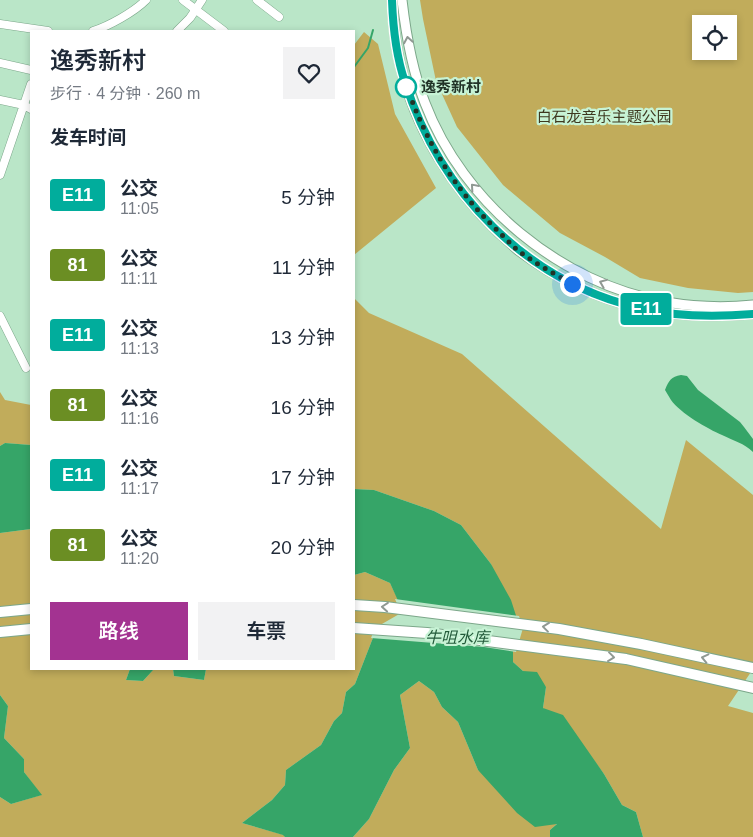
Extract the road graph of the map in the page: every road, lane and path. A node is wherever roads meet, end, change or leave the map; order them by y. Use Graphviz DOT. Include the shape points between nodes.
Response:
graph roads {
  1 [pos="146,0"];
  2 [pos="183,0"];
  3 [pos="202,0"];
  4 [pos="257,0"];
  5 [pos="392,0"];
  6 [pos="402,0"];
  7 [pos="196,10"];
  8 [pos="279,17"];
  9 [pos="0,24"];
  10 [pos="41,30"];
  11 [pos="95,30"];
  12 [pos="178,30"];
  13 [pos="223,30"];
  14 [pos="0,63"];
  15 [pos="30,70"];
  16 [pos="30,92"];
  17 [pos="0,100"];
  18 [pos="28,107"];
  19 [pos="0,175"];
  20 [pos="753,305"];
  21 [pos="753,314"];
  22 [pos="0,316"];
  23 [pos="26,368"];
  24 [pos="355,605"];
  25 [pos="30,609"];
  26 [pos="0,612"];
  27 [pos="355,628"];
  28 [pos="30,629"];
  29 [pos="0,632"];
  30 [pos="753,668"];
  31 [pos="753,688"];
  1 -- 11 [label="street" via="111,24"];
  2 -- 7 [label="street"];
  3 -- 7 [label="street"];
  4 -- 8 [label="street"];
  5 -- 21 [label="main road" via="400,63 413,106 428,139 471,203 516,248 572,284 626,305 682,314"];
  20 -- 6 [label="main road, one-way" via="690,305 623,291 579,272 526,238 468,180 433,123 411,60"];
  7 -- 12 [label="street"];
  7 -- 13 [label="street"];
  9 -- 10 [label="street"];
  14 -- 15 [label="street"];
  16 -- 18 [label="street"];
  17 -- 18 [label="street"];
  18 -- 19 [label="street"];
  22 -- 23 [label="street"];
  30 -- 24 [label="highway, one-way" via="559,629"];
  25 -- 26 [label="highway"];
  27 -- 31 [label="highway, one-way" via="426,633 626,659"];
  28 -- 29 [label="highway"];
}
